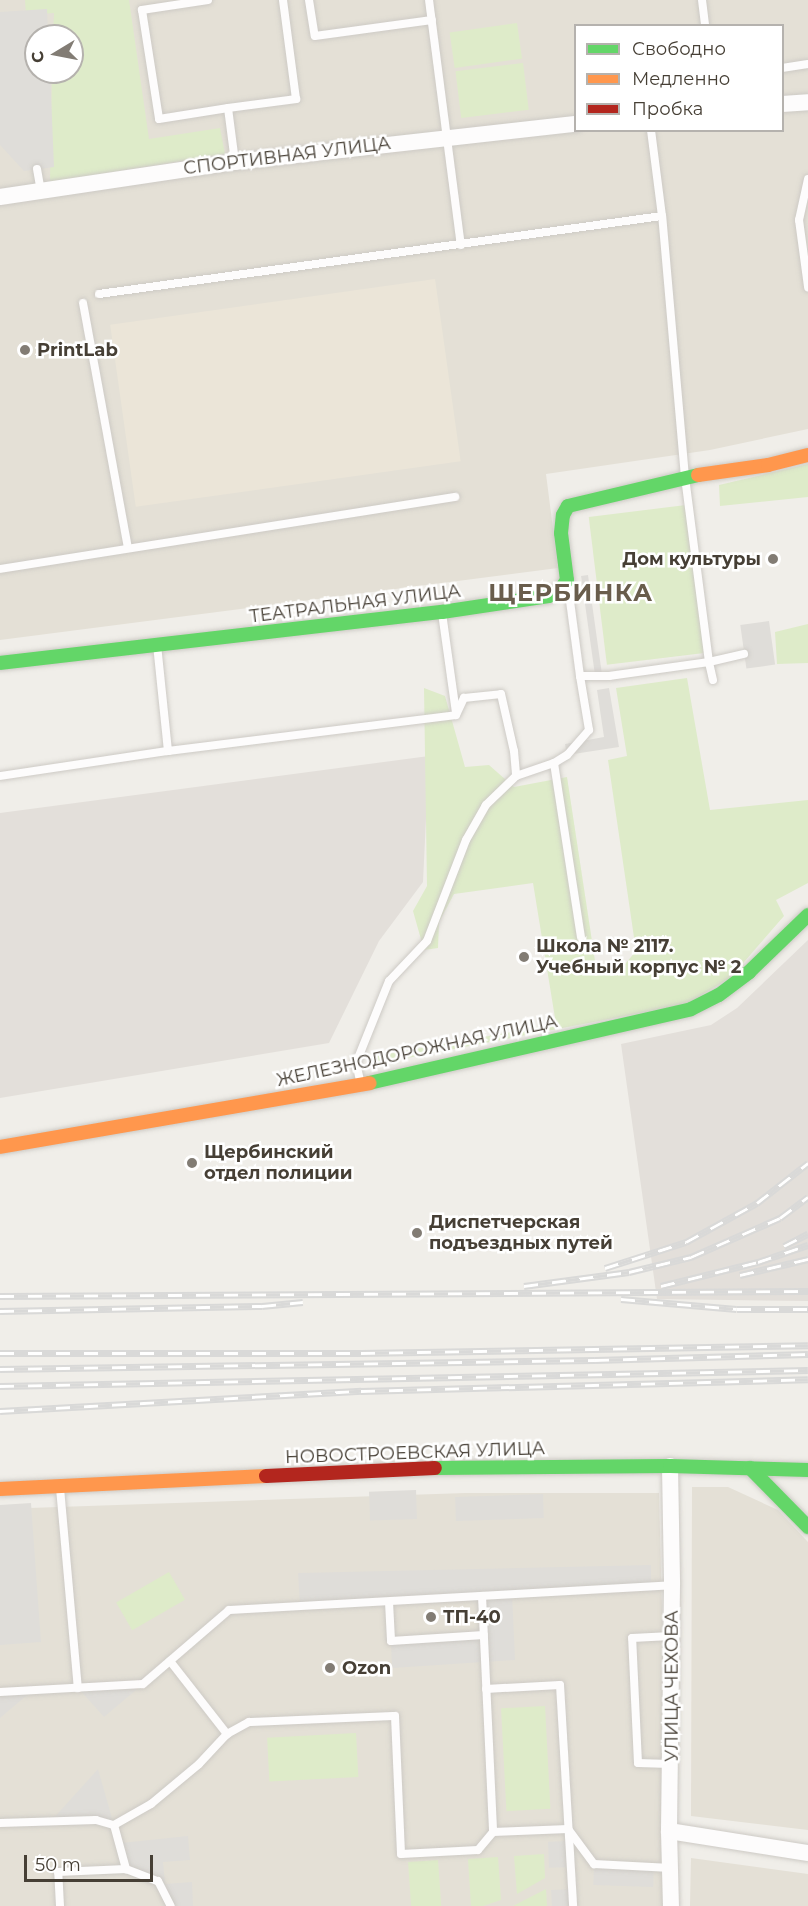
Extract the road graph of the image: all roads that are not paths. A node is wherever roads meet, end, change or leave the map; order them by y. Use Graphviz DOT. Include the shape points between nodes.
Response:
graph roads {
  1 [pos="208,0"];
  2 [pos="283,0"];
  3 [pos="309,0"];
  4 [pos="429,0"];
  5 [pos="702,0"];
  6 [pos="432,20"];
  7 [pos="705,24"];
  8 [pos="808,64"];
  9 [pos="784,68"];
  10 [pos="808,102"];
  11 [pos="784,104"];
  12 [pos="228,108"];
  13 [pos="574,124"];
  14 [pos="651,132"];
  15 [pos="448,136"];
  16 [pos="235,162"];
  17 [pos="37,170"];
  18 [pos="808,178"];
  19 [pos="41,190"];
  20 [pos="0,197"];
  21 [pos="662,216"];
  22 [pos="461,245"];
  23 [pos="808,287"];
  24 [pos="99,294"];
  25 [pos="83,303"];
  26 [pos="808,454"];
  27 [pos="685,477"];
  28 [pos="454,497"];
  29 [pos="128,547"];
  30 [pos="0,569"];
  31 [pos="567,580"];
  32 [pos="442,612"];
  33 [pos="157,645"];
  34 [pos="744,654"];
  35 [pos="709,662"];
  36 [pos="0,663"];
  37 [pos="580,676"];
  38 [pos="713,680"];
  39 [pos="456,715"];
  40 [pos="168,751"];
  41 [pos="554,763"];
  42 [pos="0,776"];
  43 [pos="516,776"];
  44 [pos="808,915"];
  45 [pos="580,937"];
  46 [pos="361,1085"];
  47 [pos="0,1147"];
  48 [pos="670,1466"];
  49 [pos="750,1468"];
  50 [pos="808,1470"];
  51 [pos="60,1487"];
  52 [pos="0,1489"];
  53 [pos="808,1527"];
  54 [pos="672,1585"];
  55 [pos="482,1596"];
  56 [pos="389,1602"];
  57 [pos="484,1635"];
  58 [pos="671,1636"];
  59 [pos="170,1661"];
  60 [pos="78,1688"];
  61 [pos="486,1689"];
  62 [pos="0,1692"];
  63 [pos="227,1734"];
  64 [pos="671,1764"];
  65 [pos="0,1823"];
  66 [pos="114,1825"];
  67 [pos="568,1829"];
  68 [pos="669,1831"];
  69 [pos="494,1832"];
  70 [pos="808,1853"];
  71 [pos="671,1868"];
  72 [pos="126,1869"];
  73 [pos="60,1906"];
  74 [pos="171,1906"];
  75 [pos="573,1906"];
  76 [pos="671,1906"];
  1 -- 12 [label="lane" via="142,10 159,119"];
  2 -- 12 [label="lane" via="296,99"];
  3 -- 6 [label="lane" via="315,36"];
  4 -- 6 [label="lane"];
  5 -- 7 [label="lane"];
  6 -- 15 [label="lane"];
  8 -- 9 [label="lane"];
  10 -- 11 [label="street"];
  12 -- 16 [label="lane"];
  13 -- 15 [label="street, СПОРТИВНАЯ УЛИЦА"];
  14 -- 21 [label="lane"];
  15 -- 16 [label="street, СПОРТИВНАЯ УЛИЦА"];
  15 -- 22 [label="lane"];
  16 -- 19 [label="street, СПОРТИВНАЯ УЛИЦА"];
  17 -- 19 [label="lane"];
  18 -- 23 [label="lane" via="799,219"];
  19 -- 20 [label="street, СПОРТИВНАЯ УЛИЦА"];
  21 -- 22 [label="lane"];
  21 -- 27 [label="lane"];
  22 -- 24 [label="lane"];
  25 -- 29 [label="lane"];
  26 -- 27 [label="street" via="768,465"];
  27 -- 31 [label="street" via="568,506 561,532"];
  27 -- 35 [label="lane"];
  28 -- 29 [label="lane"];
  29 -- 30 [label="lane"];
  31 -- 32 [label="street, ТЕАТРАЛЬНАЯ УЛИЦА" via="549,596"];
  31 -- 37 [label="lane"];
  32 -- 33 [label="street, ТЕАТРАЛЬНАЯ УЛИЦА"];
  32 -- 39 [label="lane"];
  33 -- 36 [label="street, ТЕАТРАЛЬНАЯ УЛИЦА"];
  33 -- 40 [label="lane"];
  34 -- 35 [label="lane"];
  35 -- 37 [label="lane" via="609,676"];
  35 -- 38 [label="lane"];
  37 -- 41 [label="lane" via="589,730 567,755"];
  39 -- 40 [label="lane"];
  39 -- 43 [label="lane" via="464,698 501,694"];
  40 -- 42 [label="lane"];
  41 -- 43 [label="lane"];
  41 -- 45 [label="lane"];
  43 -- 46 [label="lane" via="486,805 466,840 428,941 389,981 356,1063"];
  44 -- 46 [label="street, ЖЕЛЕЗНОДОРОЖНАЯ УЛИЦА" via="749,972 719,995 691,1009"];
  46 -- 47 [label="street, ЖЕЛЕЗНОДОРОЖНАЯ УЛИЦА"];
  48 -- 49 [label="street, НОВОСТРОЕВСКАЯ УЛИЦА"];
  48 -- 51 [label="street, НОВОСТРОЕВСКАЯ УЛИЦА" via="435,1468"];
  48 -- 54 [label="street, УЛИЦА ЧЕХОВА"];
  49 -- 50 [label="street, НОВОСТРОЕВСКАЯ УЛИЦА"];
  49 -- 53 [label="street"];
  51 -- 52 [label="street, НОВОСТРОЕВСКАЯ УЛИЦА"];
  51 -- 60 [label="lane"];
  54 -- 55 [label="lane"];
  54 -- 58 [label="street, УЛИЦА ЧЕХОВА"];
  55 -- 56 [label="lane"];
  55 -- 57 [label="lane"];
  56 -- 57 [label="lane" via="391,1641"];
  56 -- 59 [label="lane" via="229,1610"];
  57 -- 61 [label="lane"];
  58 -- 64 [label="street, УЛИЦА ЧЕХОВА"];
  58 -- 64 [label="lane" via="632,1638 638,1763"];
  59 -- 60 [label="lane" via="143,1684"];
  59 -- 63 [label="lane"];
  60 -- 62 [label="lane"];
  61 -- 67 [label="lane" via="560,1685"];
  61 -- 69 [label="lane"];
  63 -- 66 [label="lane" via="199,1764 151,1804"];
  63 -- 69 [label="lane" via="249,1722 395,1716 401,1854 478,1850"];
  64 -- 68 [label="street, УЛИЦА ЧЕХОВА"];
  65 -- 66 [label="lane" via="96,1820"];
  66 -- 72 [label="lane"];
  67 -- 69 [label="lane"];
  67 -- 71 [label="lane" via="594,1864"];
  67 -- 75 [label="lane"];
  68 -- 70 [label="street"];
  68 -- 71 [label="street, УЛИЦА ЧЕХОВА"];
  71 -- 76 [label="street, УЛИЦА ЧЕХОВА"];
  72 -- 73 [label="lane" via="58,1872"];
  72 -- 74 [label="lane" via="158,1881"];
}
